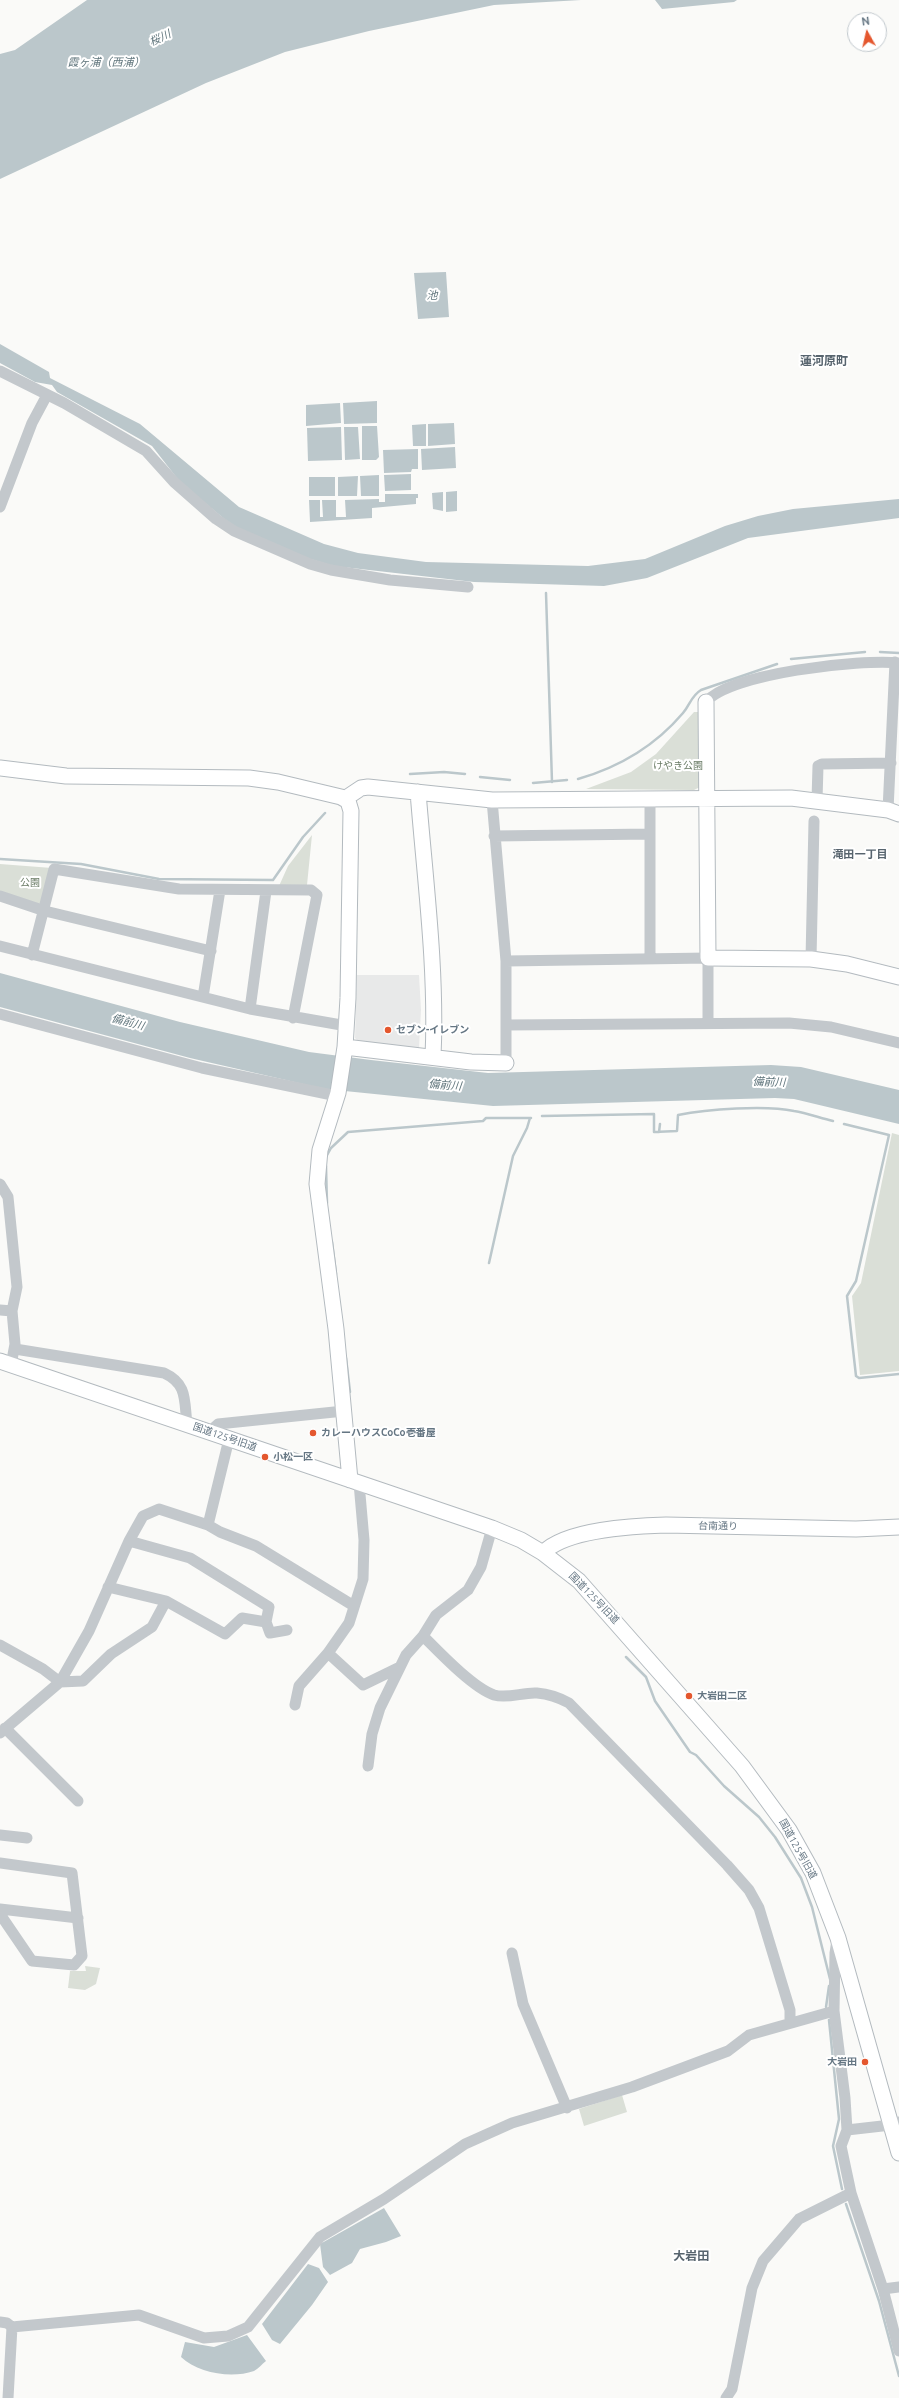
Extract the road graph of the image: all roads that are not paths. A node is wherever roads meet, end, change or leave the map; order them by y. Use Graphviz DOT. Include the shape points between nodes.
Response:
graph roads {
  1 [pos="0,371"];
  2 [pos="47,395"];
  3 [pos="0,507"];
  4 [pos="468,587"];
  5 [pos="897,662"];
  6 [pos="706,702"];
  7 [pos="891,763"];
  8 [pos="0,768"];
  9 [pos="418,792"];
  10 [pos="346,798"];
  11 [pos="650,798"];
  12 [pos="707,798"];
  13 [pos="492,800"];
  14 [pos="817,800"];
  15 [pos="893,812"];
  16 [pos="814,821"];
  17 [pos="650,834"];
  18 [pos="494,836"];
  19 [pos="220,890"];
  20 [pos="266,891"];
  21 [pos="0,896"];
  22 [pos="45,911"];
  23 [pos="0,946"];
  24 [pos="211,951"];
  25 [pos="32,955"];
  26 [pos="650,958"];
  27 [pos="708,958"];
  28 [pos="811,959"];
  29 [pos="506,961"];
  30 [pos="899,977"];
  31 [pos="203,997"];
  32 [pos="250,1009"];
  33 [pos="0,1014"];
  34 [pos="293,1018"];
  35 [pos="708,1023"];
  36 [pos="506,1025"];
  37 [pos="347,1026"];
  38 [pos="899,1043"];
  39 [pos="345,1050"];
  40 [pos="433,1057"];
  41 [pos="506,1063"];
  42 [pos="338,1095"];
  43 [pos="0,1184"];
  44 [pos="0,1310"];
  45 [pos="12,1311"];
  46 [pos="15,1349"];
  47 [pos="6,1363"];
  48 [pos="344,1411"];
  49 [pos="187,1424"];
  50 [pos="209,1432"];
  51 [pos="229,1439"];
  52 [pos="354,1481"];
  53 [pos="208,1525"];
  54 [pos="899,1527"];
  55 [pos="492,1528"];
  56 [pos="129,1541"];
  57 [pos="543,1553"];
  58 [pos="108,1587"];
  59 [pos="166,1601"];
  60 [pos="354,1606"];
  61 [pos="266,1622"];
  62 [pos="287,1630"];
  63 [pos="423,1636"];
  64 [pos="0,1645"];
  65 [pos="328,1653"];
  66 [pos="400,1667"];
  67 [pos="60,1682"];
  68 [pos="295,1705"];
  69 [pos="3,1731"];
  70 [pos="368,1766"];
  71 [pos="78,1801"];
  72 [pos="0,1835"];
  73 [pos="27,1838"];
  74 [pos="0,1863"];
  75 [pos="0,1909"];
  76 [pos="0,1914"];
  77 [pos="78,1918"];
  78 [pos="838,1938"];
  79 [pos="512,1953"];
  80 [pos="834,2011"];
  81 [pos="790,2023"];
  82 [pos="567,2108"];
  83 [pos="895,2123"];
  84 [pos="847,2130"];
  85 [pos="899,2153"];
  86 [pos="851,2193"];
  87 [pos="899,2287"];
  88 [pos="883,2289"];
  89 [pos="0,2322"];
  90 [pos="12,2327"];
  91 [pos="899,2351"];
  92 [pos="5,2394"];
  93 [pos="726,2398"];
  1 -- 2 [label="street"];
  2 -- 3 [label="street" via="32,423"];
  2 -- 4 [label="street" via="146,451 174,482 216,519 234,531 310,564 331,570 390,580"];
  5 -- 6 [label="street" via="844,664 785,672 731,687 710,696"];
  5 -- 7 [label="street"];
  6 -- 12 [label="street"];
  7 -- 14 [label="street" via="822,764 818,766"];
  7 -- 15 [label="street"];
  8 -- 10 [label="street" via="66,776 249,778"];
  9 -- 10 [label="street" via="368,787 361,788"];
  9 -- 13 [label="street"];
  9 -- 40 [label="street" via="433,971"];
  10 -- 37 [label="street" via="351,811"];
  11 -- 12 [label="street"];
  11 -- 13 [label="street"];
  11 -- 17 [label="street"];
  12 -- 14 [label="street"];
  12 -- 27 [label="street"];
  13 -- 18 [label="street"];
  14 -- 15 [label="street"];
  16 -- 28 [label="street"];
  17 -- 18 [label="street"];
  17 -- 26 [label="street"];
  18 -- 29 [label="street"];
  19 -- 20 [label="street"];
  19 -- 22 [label="street" via="179,889 54,869"];
  19 -- 24 [label="street"];
  20 -- 32 [label="street"];
  20 -- 34 [label="street" via="311,890 317,895"];
  21 -- 22 [label="street"];
  22 -- 24 [label="street"];
  22 -- 25 [label="street"];
  23 -- 25 [label="street"];
  24 -- 31 [label="street"];
  25 -- 31 [label="street"];
  26 -- 27 [label="street"];
  26 -- 29 [label="street"];
  27 -- 28 [label="street"];
  27 -- 35 [label="street"];
  28 -- 30 [label="street" via="847,964"];
  29 -- 36 [label="street"];
  31 -- 32 [label="street"];
  32 -- 34 [label="street"];
  33 -- 42 [label="street" via="202,1068"];
  34 -- 37 [label="street"];
  35 -- 36 [label="street"];
  35 -- 38 [label="street" via="813,1025"];
  36 -- 41 [label="street"];
  37 -- 39 [label="street"];
  39 -- 40 [label="street"];
  39 -- 42 [label="street"];
  40 -- 41 [label="street"];
  42 -- 48 [label="street" via="320,1150 318,1184"];
  43 -- 45 [label="street" via="8,1197 16,1280"];
  44 -- 45 [label="street"];
  45 -- 46 [label="street"];
  46 -- 47 [label="street"];
  46 -- 49 [label="street" via="164,1373 176,1379 182,1387"];
  47 -- 49 [label="street, 国道125号旧道"];
  48 -- 50 [label="street" via="218,1424"];
  48 -- 52 [label="street"];
  49 -- 50 [label="street, 国道125号旧道"];
  50 -- 51 [label="street, 国道125号旧道"];
  51 -- 52 [label="street, 国道125号旧道"];
  51 -- 53 [label="street"];
  52 -- 55 [label="street, 国道125号旧道"];
  52 -- 60 [label="street" via="364,1540 363,1579"];
  53 -- 56 [label="street" via="159,1509 143,1516"];
  53 -- 60 [label="street" via="256,1546"];
  54 -- 57 [label="street, 台南通り" via="856,1529 634,1526 576,1536 551,1545"];
  55 -- 57 [label="street, 国道125号旧道"];
  55 -- 63 [label="street" via="481,1567 468,1590 436,1615"];
  56 -- 58 [label="street"];
  56 -- 61 [label="street" via="190,1558 269,1607"];
  57 -- 78 [label="street, 国道125号旧道" via="571,1574 594,1597 760,1788 789,1830 813,1873"];
  58 -- 59 [label="street"];
  58 -- 67 [label="street" via="89,1631"];
  59 -- 61 [label="street" via="225,1634 242,1618"];
  59 -- 67 [label="street" via="152,1627 110,1654 83,1681"];
  60 -- 65 [label="street" via="349,1623"];
  61 -- 62 [label="street" via="270,1633"];
  63 -- 66 [label="street" via="406,1655"];
  63 -- 81 [label="street" via="445,1658 482,1688 494,1694 503,1696 537,1693 553,1695 569,1703 727,1865 749,1890 759,1908 790,2010"];
  64 -- 67 [label="street" via="43,1669"];
  65 -- 66 [label="street" via="364,1685"];
  65 -- 68 [label="street" via="299,1686"];
  66 -- 70 [label="street" via="380,1708"];
  67 -- 69 [label="street"];
  69 -- 71 [label="street"];
  72 -- 73 [label="street"];
  74 -- 77 [label="street" via="72,1873"];
  75 -- 77 [label="street"];
  76 -- 77 [label="street" via="32,1962 74,1965 82,1956"];
  78 -- 80 [label="street" via="835,1953"];
  78 -- 83 [label="street, 国道125号旧道"];
  79 -- 82 [label="street" via="523,2004"];
  80 -- 81 [label="street"];
  80 -- 84 [label="street"];
  81 -- 82 [label="street" via="749,2035 728,2051"];
  82 -- 90 [label="street" via="512,2124 465,2144 320,2237 248,2327 228,2336 204,2338 139,2315"];
  83 -- 84 [label="street"];
  83 -- 85 [label="street, 国道125号旧道"];
  84 -- 86 [label="street" via="841,2146"];
  86 -- 88 [label="street"];
  86 -- 93 [label="street" via="799,2219 763,2261 752,2288 732,2389"];
  87 -- 88 [label="street"];
  88 -- 91 [label="street"];
  89 -- 90 [label="street"];
  90 -- 92 [label="street"];
}
